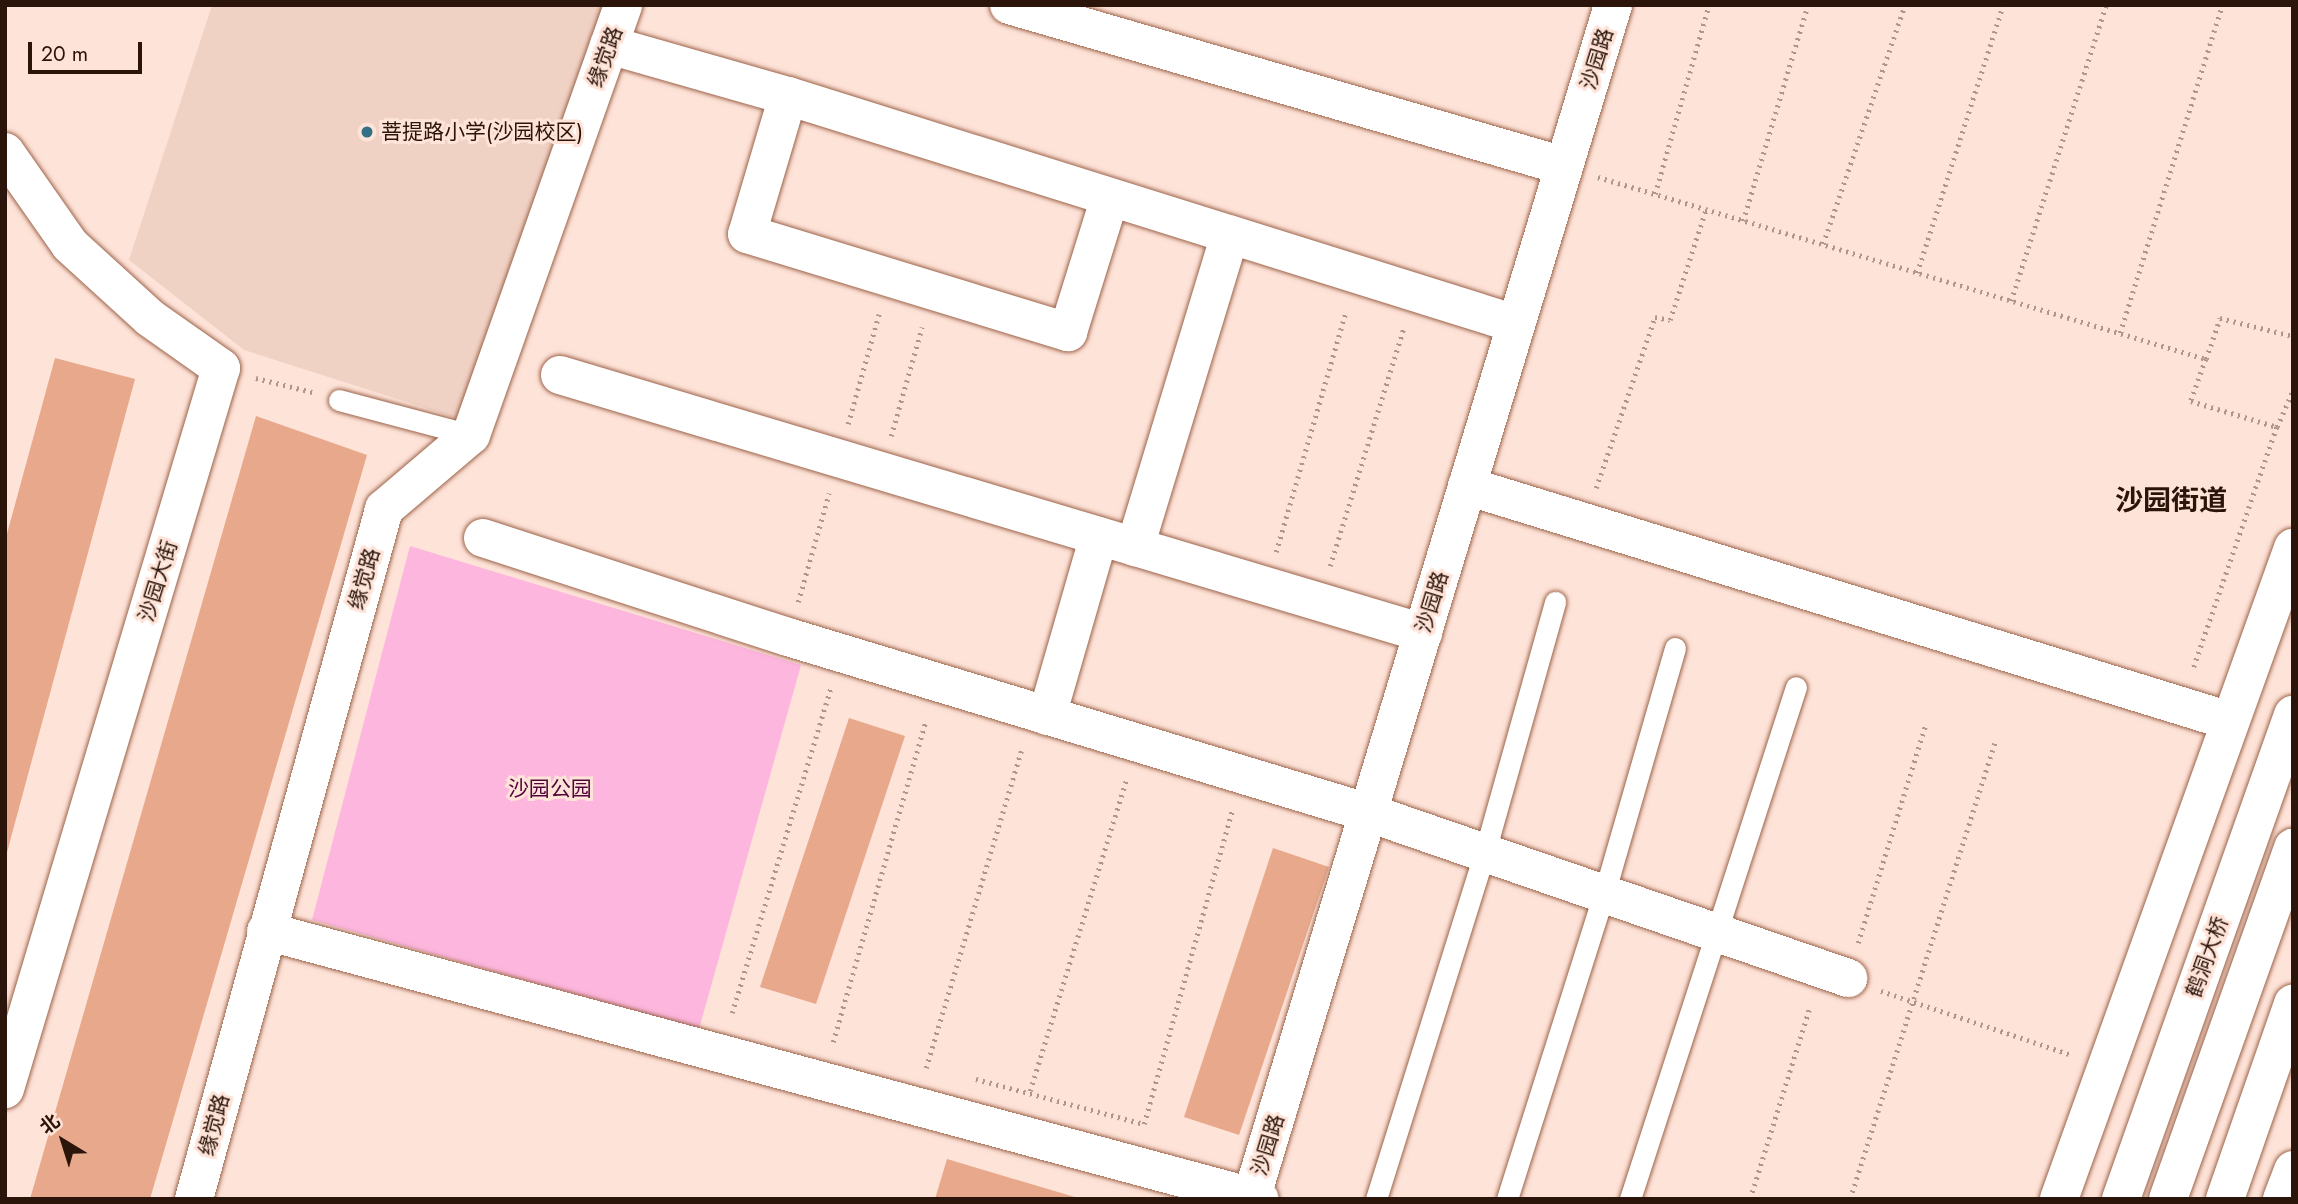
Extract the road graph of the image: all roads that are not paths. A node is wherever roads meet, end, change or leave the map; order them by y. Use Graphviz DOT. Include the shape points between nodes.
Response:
graph roads {
  1 [pos="623,5"];
  2 [pos="1009,5"];
  3 [pos="1613,5"];
  4 [pos="609,45"];
  5 [pos="788,96"];
  6 [pos="5,152"];
  7 [pos="1564,166"];
  8 [pos="1110,197"];
  9 [pos="1230,235"];
  10 [pos="1516,324"];
  11 [pos="560,375"];
  12 [pos="339,400"];
  13 [pos="471,435"];
  14 [pos="1468,486"];
  15 [pos="1099,536"];
  16 [pos="483,538"];
  17 [pos="1135,547"];
  18 [pos="2293,548"];
  19 [pos="1555,601"];
  20 [pos="1423,633"];
  21 [pos="1675,648"];
  22 [pos="1796,687"];
  23 [pos="1040,713"];
  24 [pos="2293,715"];
  25 [pos="2230,721"];
  26 [pos="1368,813"];
  27 [pos="2293,848"];
  28 [pos="1484,855"];
  29 [pos="1604,894"];
  30 [pos="266,931"];
  31 [pos="1715,932"];
  32 [pos="1835,973"];
  33 [pos="2293,1004"];
  34 [pos="5,1088"];
  35 [pos="2293,1170"];
  36 [pos="1254,1198"];
  37 [pos="194,1199"];
  38 [pos="1376,1199"];
  39 [pos="1507,1199"];
  40 [pos="1630,1199"];
  41 [pos="2059,1199"];
  42 [pos="2121,1199"];
  43 [pos="2168,1199"];
  44 [pos="2225,1199"];
  45 [pos="2282,1199"];
  1 -- 4 [label="street, 缘觉路"];
  2 -- 7 [label="street"];
  3 -- 7 [label="street, 沙园路"];
  4 -- 5 [label="street"];
  4 -- 13 [label="street, 缘觉路"];
  5 -- 8 [label="street"];
  5 -- 8 [label="street" via="747,234 1068,332"];
  6 -- 34 [label="street, 沙园大街" via="70,245 150,318 221,369"];
  7 -- 10 [label="street, 沙园路"];
  8 -- 9 [label="street"];
  9 -- 10 [label="street"];
  9 -- 17 [label="street"];
  10 -- 14 [label="street, 沙园路"];
  11 -- 15 [label="street"];
  12 -- 13 [label="lane"];
  13 -- 30 [label="street, 缘觉路" via="384,509"];
  14 -- 20 [label="street, 沙园路"];
  14 -- 25 [label="street"];
  15 -- 17 [label="street"];
  15 -- 23 [label="street"];
  16 -- 23 [label="street"];
  17 -- 20 [label="street"];
  18 -- 25 [label="street"];
  19 -- 28 [label="lane"];
  20 -- 26 [label="street, 沙园路"];
  21 -- 29 [label="lane"];
  22 -- 31 [label="lane"];
  23 -- 26 [label="street"];
  24 -- 42 [label="street, 鹤洞大桥"];
  25 -- 41 [label="street"];
  26 -- 28 [label="street"];
  26 -- 36 [label="street, 沙园路"];
  27 -- 43 [label="street"];
  28 -- 29 [label="street"];
  28 -- 38 [label="lane"];
  29 -- 31 [label="street"];
  29 -- 39 [label="lane"];
  30 -- 36 [label="street"];
  30 -- 37 [label="street, 缘觉路"];
  31 -- 32 [label="street"];
  31 -- 40 [label="lane"];
  33 -- 44 [label="street"];
  35 -- 45 [label="street"];
}
